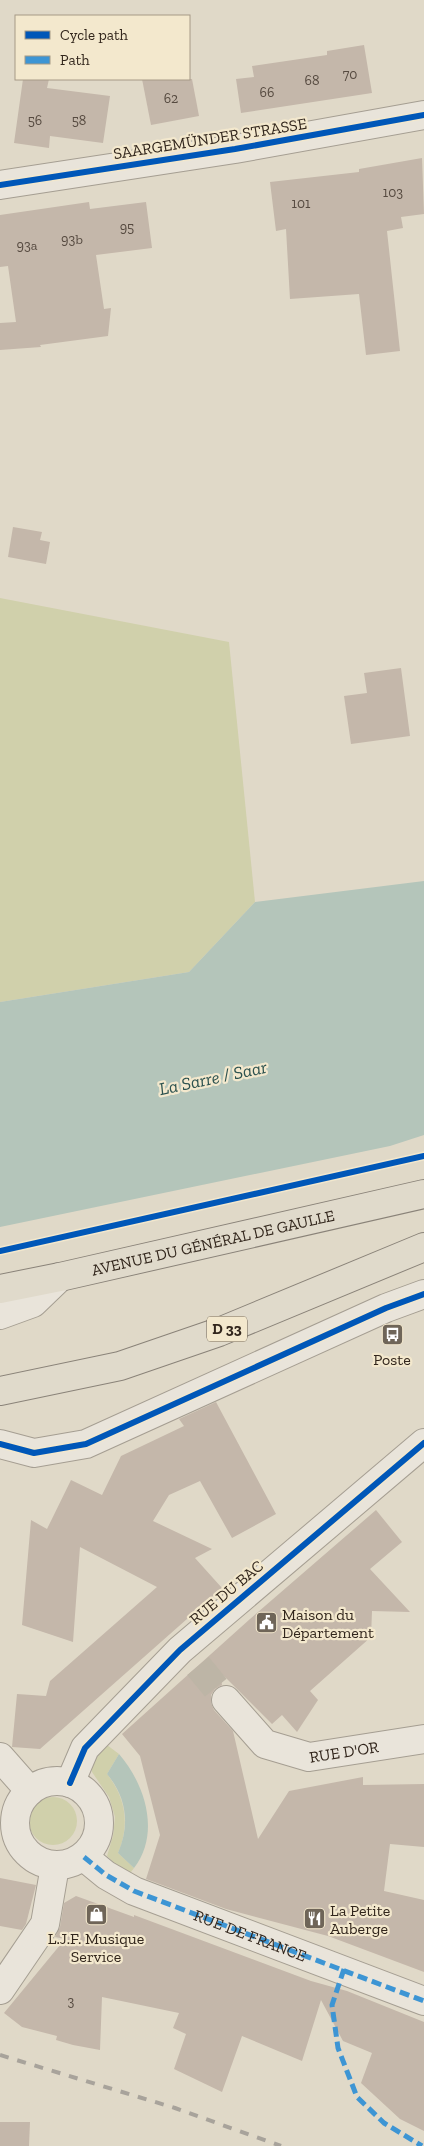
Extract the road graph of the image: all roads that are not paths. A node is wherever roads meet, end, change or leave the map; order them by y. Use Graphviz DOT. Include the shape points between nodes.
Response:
graph roads {
  1 [pos="424,115"];
  2 [pos="0,185"];
  3 [pos="424,1194"];
  4 [pos="424,1247"];
  5 [pos="60,1278"];
  6 [pos="0,1289"];
  7 [pos="424,1294"];
  8 [pos="0,1315"];
  9 [pos="11,1389"];
  10 [pos="424,1443"];
  11 [pos="0,1444"];
  12 [pos="226,1700"];
  13 [pos="424,1739"];
  14 [pos="0,1757"];
  15 [pos="70,1783"];
  16 [pos="30,1791"];
  17 [pos="9,1841"];
  18 [pos="84,1857"];
  19 [pos="55,1866"];
  20 [pos="0,1990"];
  21 [pos="424,2001"];
  1 -- 2 [label="street, SAARGEMÜNDER STRASSE" via="235,149"];
  3 -- 5 [label="main road, AVENUE DU GÉNÉRAL DE GAULLE"];
  4 -- 9 [label="main road, D 33" via="219,1332 120,1366"];
  5 -- 6 [label="main road, AVENUE DU GÉNÉRAL DE GAULLE"];
  5 -- 8 [label="street" via="33,1303"];
  7 -- 11 [label="street" via="386,1308 86,1444 34,1453"];
  10 -- 15 [label="street, RUE DU BAC" via="189,1658 85,1748"];
  12 -- 13 [label="street, RUE D'OR" via="265,1744 308,1757"];
  14 -- 16 [label="street"];
  15 -- 16 [label="street" via="49,1782"];
  15 -- 18 [label="street" via="94,1801 99,1816 94,1845"];
  16 -- 17 [label="street" via="19,1804"];
  17 -- 19 [label="street" via="39,1862"];
  18 -- 19 [label="street" via="70,1864"];
  18 -- 21 [label="street, RUE DE FRANCE" via="106,1875 134,1891"];
  19 -- 20 [label="street" via="45,1924"];
}
